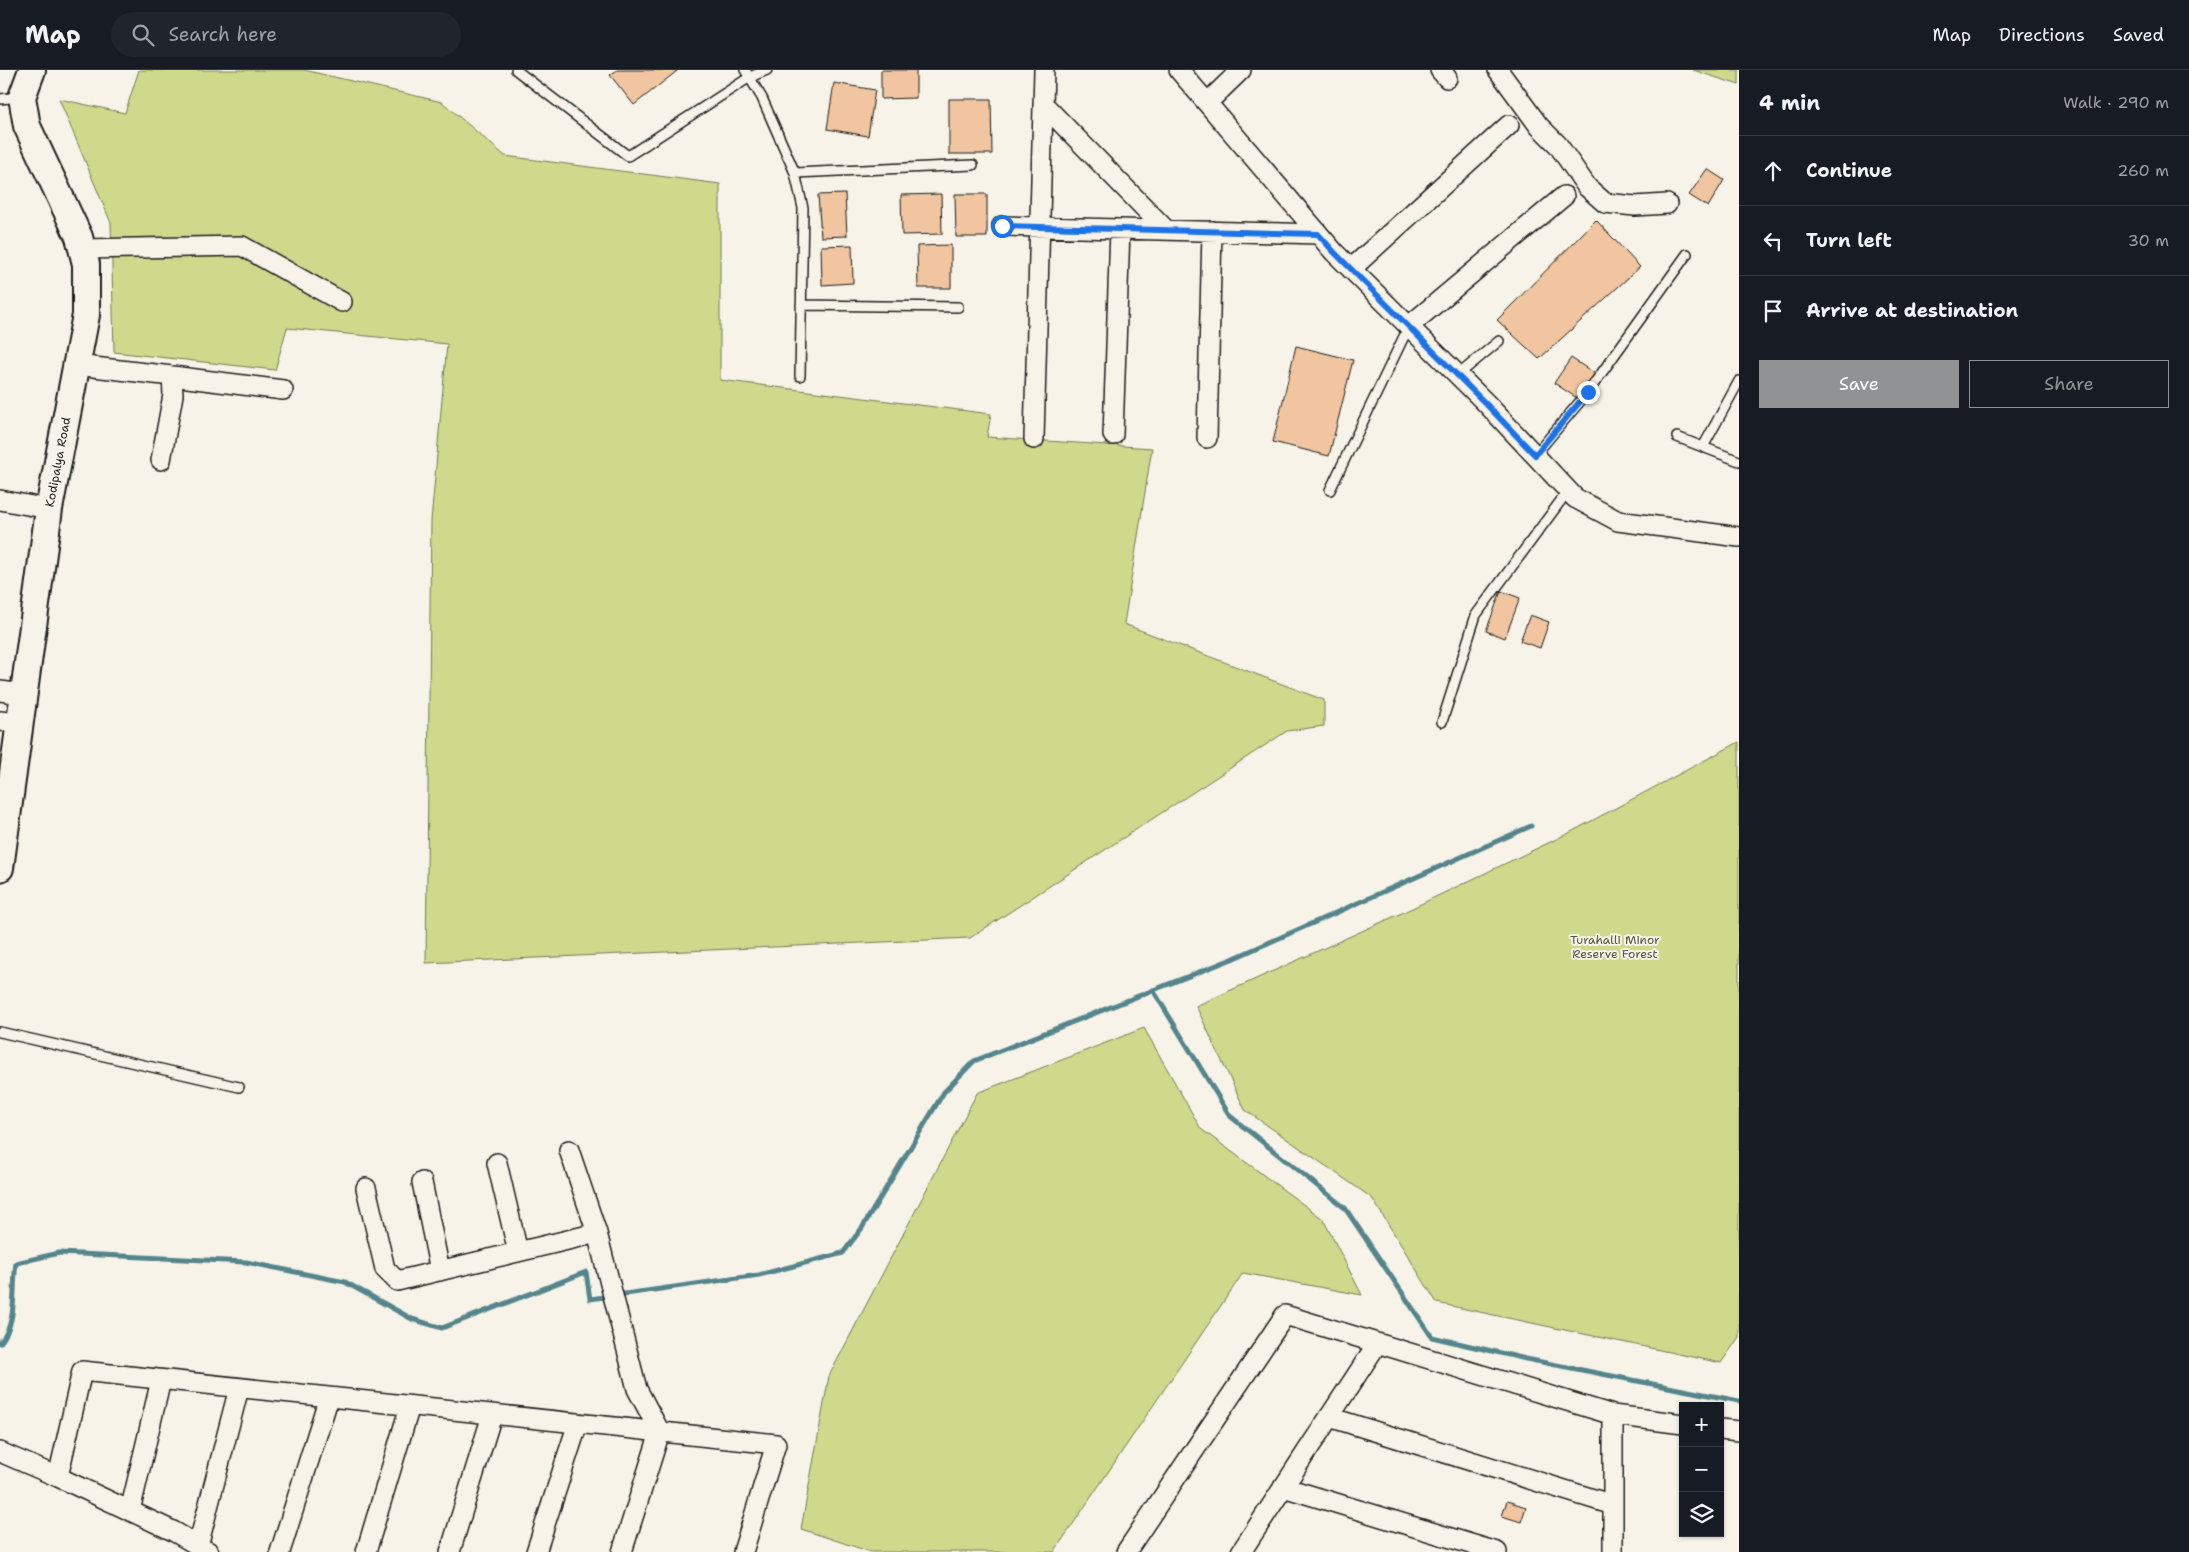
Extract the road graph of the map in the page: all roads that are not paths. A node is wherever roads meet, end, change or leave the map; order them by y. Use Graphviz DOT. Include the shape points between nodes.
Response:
graph roads {
  1 [pos="32,70"];
  2 [pos="516,70"];
  3 [pos="767,70"];
  4 [pos="1044,70"];
  5 [pos="1179,70"];
  6 [pos="1241,70"];
  7 [pos="1498,70"];
  8 [pos="748,74"];
  9 [pos="11,98"];
  10 [pos="1207,103"];
  11 [pos="1043,104"];
  12 [pos="1509,125"];
  13 [pos="973,166"];
  14 [pos="795,173"];
  15 [pos="1564,196"];
  16 [pos="1667,204"];
  17 [pos="1002,226"];
  18 [pos="1040,227"];
  19 [pos="1120,229"];
  20 [pos="1166,230"];
  21 [pos="1212,231"];
  22 [pos="1318,234"];
  23 [pos="82,249"];
  24 [pos="1688,254"];
  25 [pos="1351,268"];
  26 [pos="342,302"];
  27 [pos="801,304"];
  28 [pos="958,308"];
  29 [pos="1408,326"];
  30 [pos="1499,340"];
  31 [pos="76,365"];
  32 [pos="1458,375"];
  33 [pos="172,376"];
  34 [pos="800,376"];
  35 [pos="1739,381"];
  36 [pos="283,390"];
  37 [pos="1113,435"];
  38 [pos="1677,437"];
  39 [pos="1207,438"];
  40 [pos="1034,439"];
  41 [pos="1703,447"];
  42 [pos="1535,455"];
  43 [pos="161,460"];
  44 [pos="1739,462"];
  45 [pos="1330,490"];
  46 [pos="1568,491"];
  47 [pos="0,500"];
  48 [pos="49,509"];
  49 [pos="1739,537"];
  50 [pos="11,692"];
  51 [pos="9,722"];
  52 [pos="1442,722"];
  53 [pos="0,868"];
  54 [pos="0,1032"];
  55 [pos="240,1087"];
  56 [pos="569,1150"];
  57 [pos="497,1163"];
  58 [pos="422,1182"];
  59 [pos="366,1188"];
  60 [pos="597,1233"];
  61 [pos="518,1252"];
  62 [pos="440,1271"];
  63 [pos="1377,1344"];
  64 [pos="161,1380"];
  65 [pos="240,1388"];
  66 [pos="329,1398"];
  67 [pos="410,1406"];
  68 [pos="492,1414"];
  69 [pos="1613,1415"];
  70 [pos="1329,1417"];
  71 [pos="578,1423"];
  72 [pos="1679,1423"];
  73 [pos="1724,1429"];
  74 [pos="1739,1431"];
  75 [pos="660,1432"];
  76 [pos="0,1452"];
  77 [pos="58,1477"];
  78 [pos="1283,1487"];
  79 [pos="1613,1505"];
  80 [pos="130,1510"];
  81 [pos="203,1549"];
  82 [pos="280,1552"];
  83 [pos="366,1552"];
  84 [pos="450,1552"];
  85 [pos="536,1552"];
  86 [pos="622,1552"];
  87 [pos="743,1552"];
  88 [pos="1126,1552"];
  89 [pos="1241,1552"];
  90 [pos="1497,1552"];
  91 [pos="1613,1552"];
  1 -- 9 [label="main road, Kodipalya Road"];
  2 -- 8 [label="lane" via="628,156"];
  3 -- 8 [label="lane"];
  4 -- 11 [label="street"];
  5 -- 10 [label="street"];
  6 -- 10 [label="street"];
  7 -- 16 [label="street" via="1587,187 1605,203 1635,206"];
  8 -- 14 [label="lane"];
  9 -- 23 [label="main road, Kodipalya Road" via="27,126"];
  10 -- 22 [label="street"];
  11 -- 18 [label="street"];
  11 -- 20 [label="street"];
  12 -- 25 [label="street"];
  13 -- 14 [label="lane"];
  14 -- 27 [label="lane" via="803,208"];
  15 -- 29 [label="street"];
  17 -- 18 [label="street"];
  18 -- 19 [label="street"];
  18 -- 40 [label="street"];
  19 -- 20 [label="street"];
  19 -- 37 [label="street"];
  20 -- 21 [label="street"];
  21 -- 22 [label="street"];
  21 -- 39 [label="street"];
  22 -- 25 [label="street"];
  23 -- 26 [label="street" via="242,246"];
  23 -- 31 [label="main road, Kodipalya Road" via="86,264 86,315"];
  24 -- 42 [label="lane" via="1588,392"];
  25 -- 29 [label="street"];
  27 -- 28 [label="lane"];
  27 -- 34 [label="lane"];
  29 -- 32 [label="street"];
  29 -- 45 [label="lane"];
  30 -- 32 [label="lane"];
  31 -- 33 [label="street"];
  31 -- 48 [label="main road, Kodipalya Road"];
  32 -- 42 [label="street"];
  33 -- 36 [label="street"];
  33 -- 43 [label="street" via="173,395"];
  35 -- 41 [label="lane"];
  38 -- 41 [label="lane"];
  41 -- 44 [label="lane"];
  42 -- 46 [label="street"];
  46 -- 49 [label="street" via="1618,521"];
  46 -- 52 [label="lane" via="1476,615"];
  47 -- 48 [label="street"];
  48 -- 50 [label="main road, Kodipalya Road"];
  50 -- 51 [label="main road, Kodipalya Road"];
  51 -- 53 [label="main road, Kodipalya Road"];
  54 -- 55 [label="lane"];
  56 -- 60 [label="street"];
  57 -- 61 [label="street"];
  58 -- 62 [label="street"];
  59 -- 62 [label="street" via="385,1269 397,1281"];
  60 -- 61 [label="street"];
  60 -- 75 [label="street" via="637,1389"];
  61 -- 62 [label="street"];
  63 -- 69 [label="street"];
  63 -- 70 [label="street"];
  63 -- 88 [label="street" via="1285,1316"];
  64 -- 65 [label="street"];
  64 -- 77 [label="street" via="82,1372"];
  64 -- 80 [label="street"];
  65 -- 66 [label="street"];
  65 -- 81 [label="street"];
  66 -- 67 [label="street"];
  66 -- 82 [label="street"];
  67 -- 68 [label="street"];
  67 -- 83 [label="street"];
  68 -- 71 [label="street"];
  68 -- 84 [label="street"];
  69 -- 72 [label="street"];
  69 -- 79 [label="street"];
  70 -- 78 [label="street"];
  70 -- 79 [label="street"];
  71 -- 75 [label="street"];
  71 -- 85 [label="street"];
  73 -- 74 [label="street"];
  75 -- 86 [label="street"];
  75 -- 87 [label="street" via="776,1444"];
  76 -- 77 [label="street"];
  77 -- 80 [label="street"];
  78 -- 89 [label="street"];
  78 -- 90 [label="street"];
  79 -- 91 [label="street"];
  80 -- 81 [label="street"];
}
